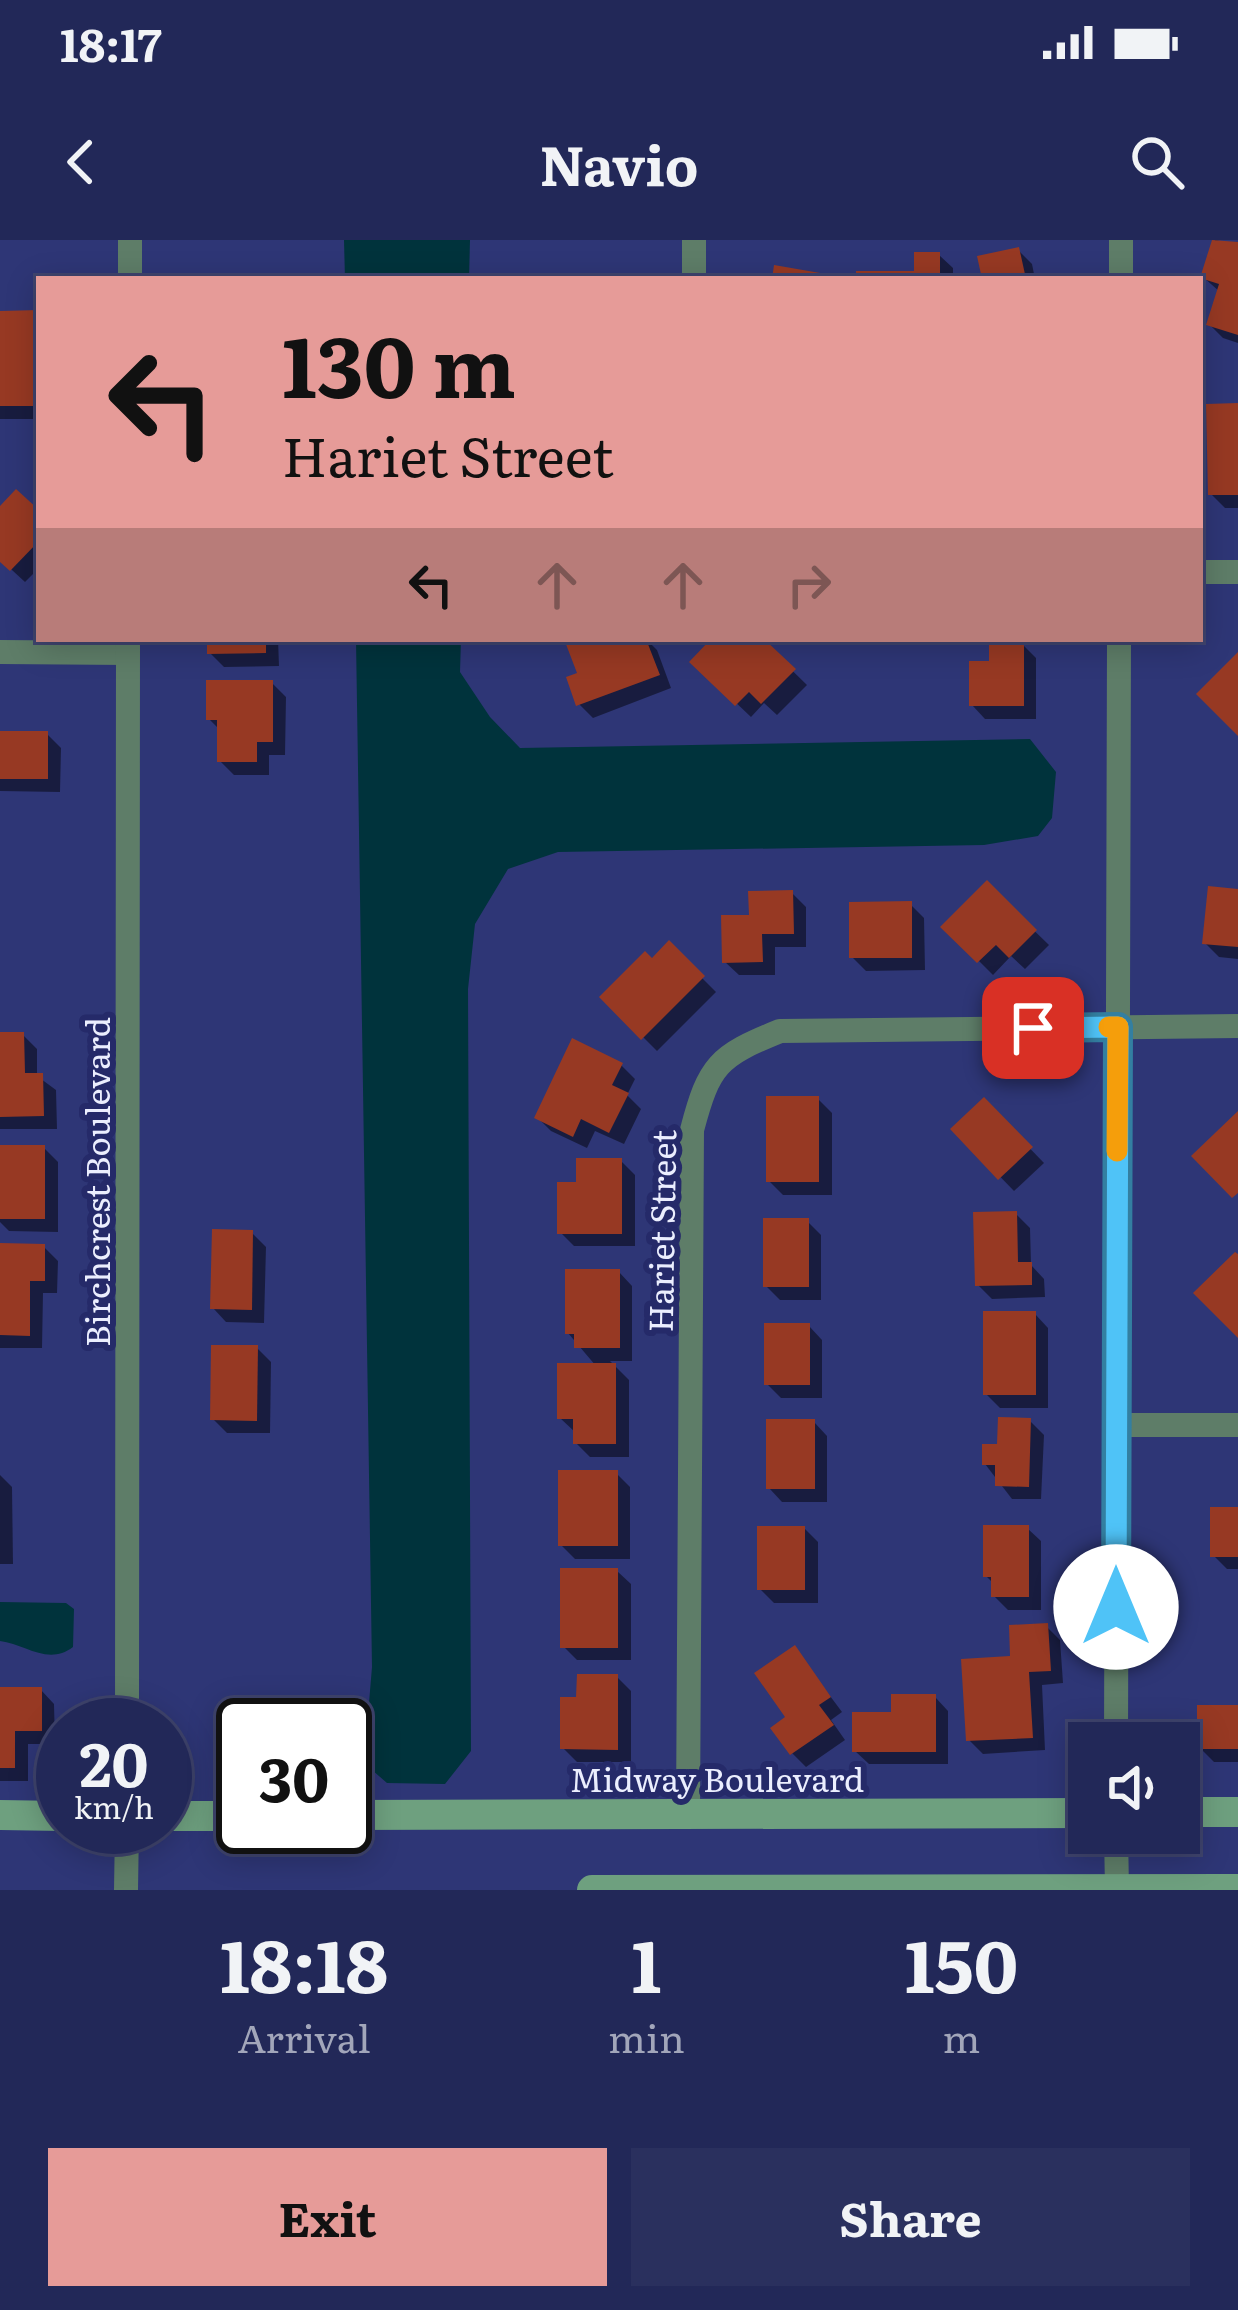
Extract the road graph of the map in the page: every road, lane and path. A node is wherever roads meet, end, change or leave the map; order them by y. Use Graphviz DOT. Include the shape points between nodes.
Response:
graph roads {
  1 [pos="130,240"];
  2 [pos="694,240"];
  3 [pos="1121,240"];
  4 [pos="130,276"];
  5 [pos="694,276"];
  6 [pos="1120,276"];
  7 [pos="1203,572"];
  8 [pos="1238,572"];
  9 [pos="1119,642"];
  10 [pos="128,646"];
  11 [pos="0,652"];
  12 [pos="1238,1026"];
  13 [pos="1118,1027"];
  14 [pos="1117,1425"];
  15 [pos="1238,1425"];
  16 [pos="127,1698"];
  17 [pos="1116,1722"];
  18 [pos="1200,1812"];
  19 [pos="1238,1812"];
  20 [pos="688,1813"];
  21 [pos="1068,1813"];
  22 [pos="0,1815"];
  23 [pos="372,1815"];
  24 [pos="36,1816"];
  25 [pos="127,1854"];
  26 [pos="1116,1854"];
  27 [pos="1117,1889"];
  28 [pos="1238,1889"];
  29 [pos="126,1890"];
  30 [pos="592,1890"];
  31 [pos="688,1890"];
  1 -- 4 [label="street"];
  2 -- 5 [label="street"];
  3 -- 6 [label="street"];
  7 -- 8 [label="street"];
  9 -- 13 [label="street"];
  10 -- 11 [label="street"];
  10 -- 16 [label="street, Birchcrest Boulevard"];
  12 -- 13 [label="street, Hariet Street"];
  13 -- 14 [label="street"];
  13 -- 20 [label="street, Hariet Street" via="780,1031 734,1050 704,1085 692,1130"];
  14 -- 15 [label="street"];
  14 -- 17 [label="street"];
  18 -- 19 [label="street"];
  20 -- 21 [label="street, Midway Boulevard"];
  20 -- 23 [label="street, Midway Boulevard"];
  22 -- 24 [label="street"];
  25 -- 29 [label="street"];
  26 -- 27 [label="street"];
  27 -- 28 [label="street"];
  27 -- 31 [label="street"];
  30 -- 31 [label="street"];
}
